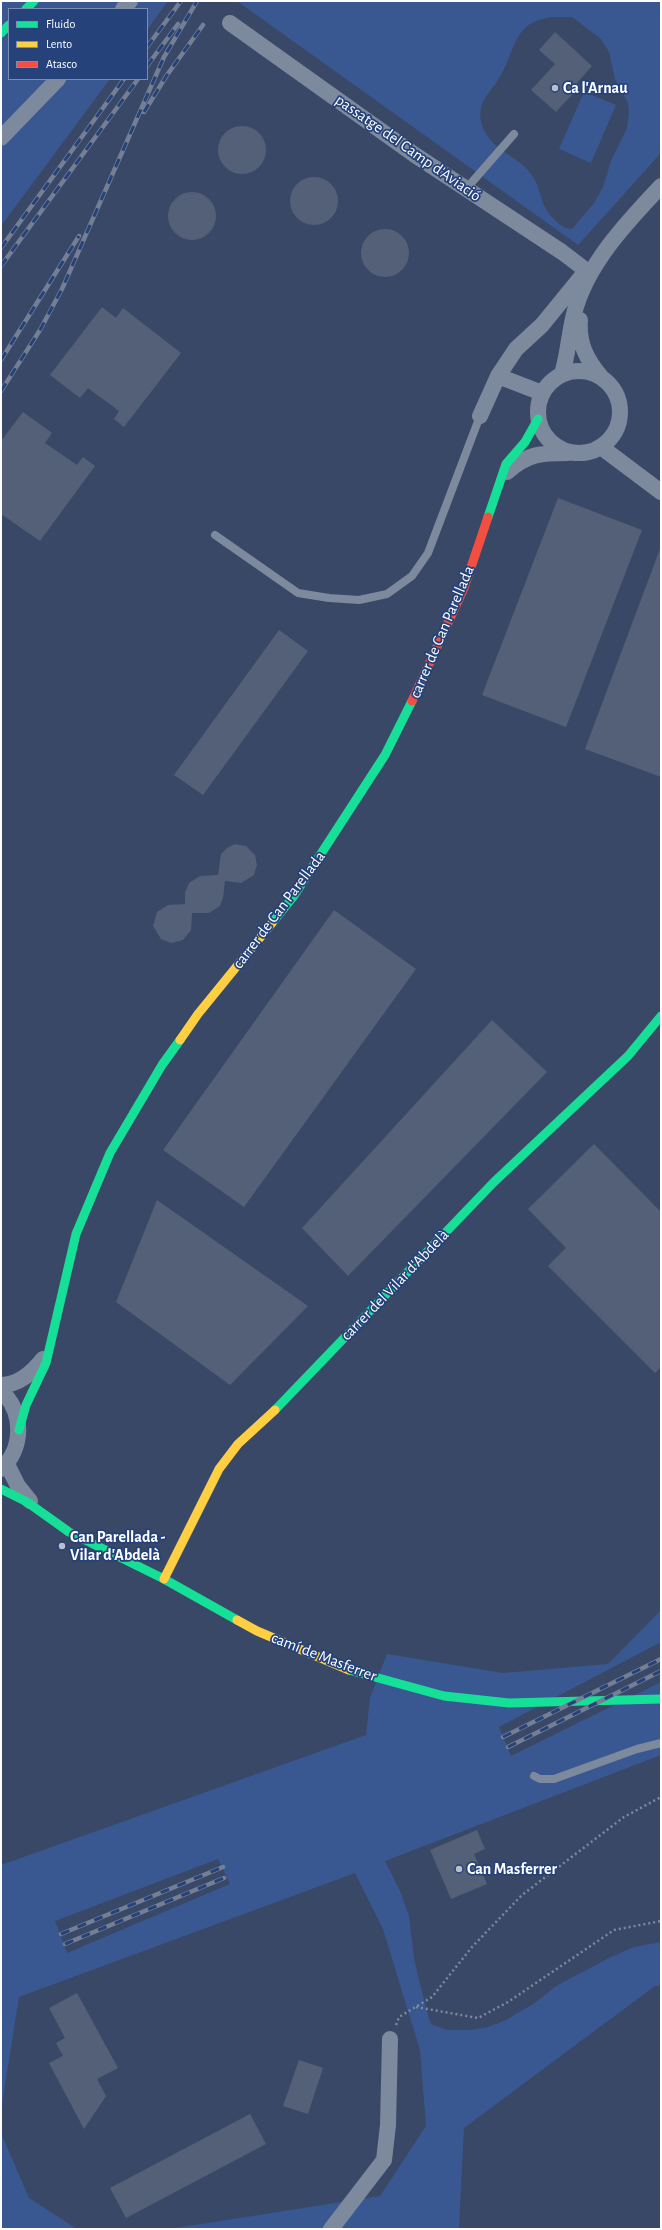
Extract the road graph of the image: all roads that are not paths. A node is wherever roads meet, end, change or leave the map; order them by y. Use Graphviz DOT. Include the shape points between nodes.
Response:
graph roads {
  1 [pos="230,23"];
  2 [pos="57,80"];
  3 [pos="514,134"];
  4 [pos="1,138"];
  5 [pos="661,186"];
  6 [pos="466,189"];
  7 [pos="591,268"];
  8 [pos="583,290"];
  9 [pos="562,374"];
  10 [pos="498,376"];
  11 [pos="602,378"];
  12 [pos="542,392"];
  13 [pos="480,416"];
  14 [pos="538,419"];
  15 [pos="617,426"];
  16 [pos="601,447"];
  17 [pos="575,453"];
  18 [pos="643,477"];
  19 [pos="498,484"];
  20 [pos="661,492"];
  21 [pos="215,535"];
  22 [pos="661,1016"];
  23 [pos="55,1330"];
  24 [pos="1,1385"];
  25 [pos="1,1391"];
  26 [pos="19,1430"];
  27 [pos="4,1466"];
  28 [pos="1,1489"];
  29 [pos="41,1512"];
  30 [pos="164,1579"];
  31 [pos="661,1699"];
  32 [pos="661,1743"];
  33 [pos="534,1776"];
  34 [pos="390,2039"];
  35 [pos="331,2229"];
  1 -- 6 [label="street, passatge del Camp d'Aviació"];
  2 -- 4 [label="street"];
  3 -- 6 [label="lane"];
  5 -- 7 [label="street"];
  6 -- 7 [label="street, passatge del Camp d'Aviació"];
  7 -- 8 [label="street"];
  7 -- 10 [label="street" via="542,325 516,349"];
  8 -- 9 [label="street" via="574,313"];
  8 -- 11 [label="street" via="579,332 592,366"];
  9 -- 11 [label="street" via="589,372"];
  9 -- 12 [label="street"];
  10 -- 12 [label="street"];
  10 -- 13 [label="street"];
  11 -- 15 [label="street" via="612,387 618,399 620,413"];
  12 -- 14 [label="street" via="538,405"];
  13 -- 21 [label="lane" via="428,553 412,576 387,594 359,600 298,593"];
  14 -- 17 [label="street" via="542,432 551,442"];
  14 -- 19 [label="main road, carrer de Can Parellada" via="525,442 506,464"];
  15 -- 16 [label="street" via="611,438"];
  15 -- 18 [label="street" via="620,444"];
  16 -- 17 [label="street"];
  16 -- 18 [label="street"];
  17 -- 19 [label="street, carrer de Can Parellada" via="550,452 531,455 516,464"];
  18 -- 20 [label="street"];
  19 -- 23 [label="main road, carrer de Can Parellada" via="464,588 426,674 385,755 293,897 175,1046 110,1153 76,1234"];
  22 -- 30 [label="main road, carrer del Vilar d'Abdelà" via="628,1056 494,1182 276,1409 247,1435 220,1468"];
  23 -- 24 [label="street, carrer de Can Parellada" via="43,1360 30,1374 11,1385"];
  23 -- 26 [label="main road, carrer de Can Parellada" via="46,1363 26,1405"];
  25 -- 26 [label="street" via="16,1412"];
  26 -- 27 [label="street" via="16,1448"];
  27 -- 29 [label="street, camí de Masferrer"];
  28 -- 29 [label="main road, camí de Masferrer"];
  29 -- 30 [label="main road, camí de Masferrer" via="69,1532"];
  30 -- 31 [label="main road, camí de Masferrer" via="256,1631 351,1670 444,1696 509,1703"];
  32 -- 33 [label="lane" via="554,1780 540,1780"];
  34 -- 35 [label="street" via="388,2125 384,2160"];
}
